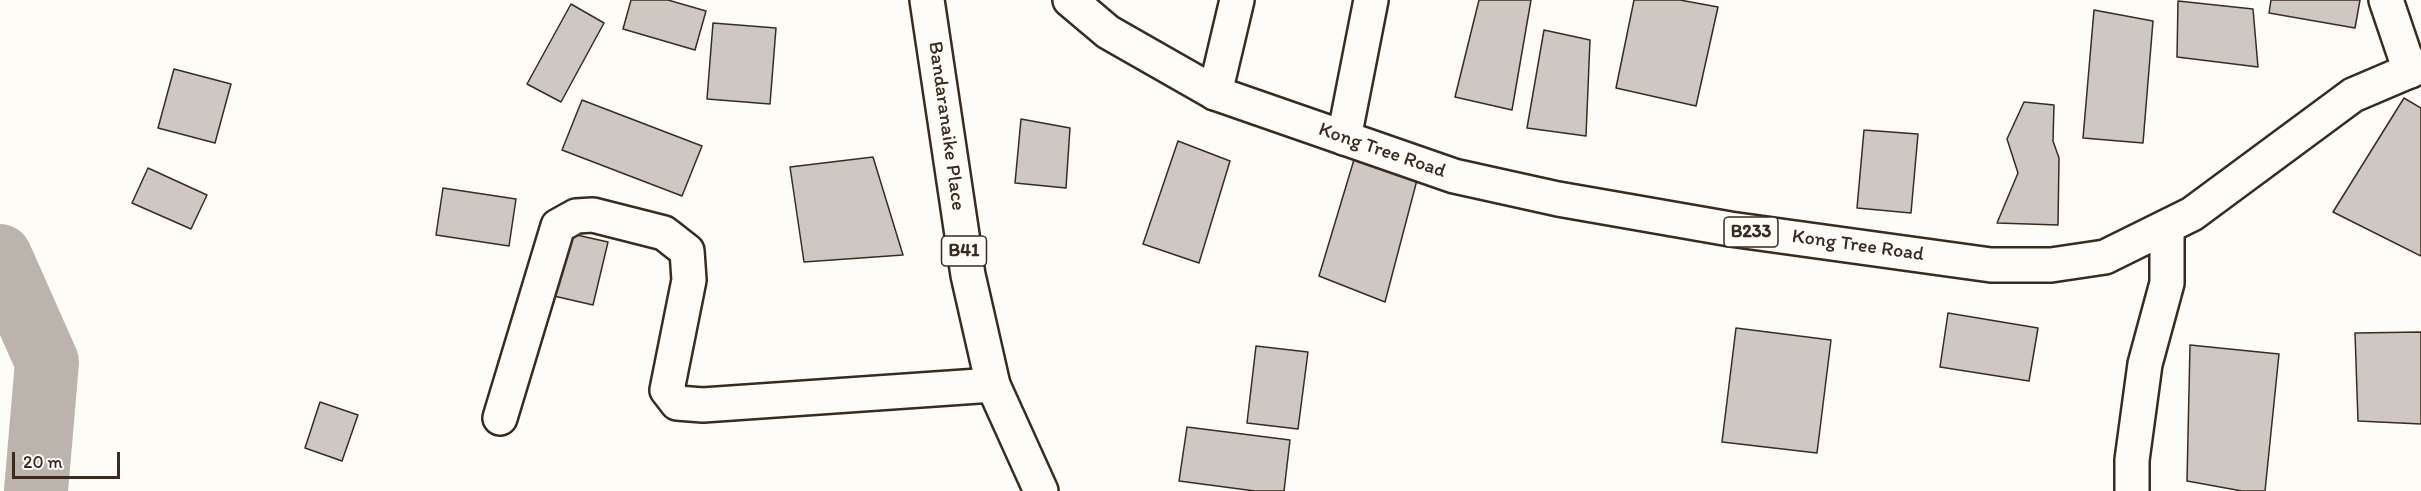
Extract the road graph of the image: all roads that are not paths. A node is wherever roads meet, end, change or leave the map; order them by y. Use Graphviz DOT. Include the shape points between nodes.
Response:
graph roads {
  1 [pos="927,0"];
  2 [pos="1070,0"];
  3 [pos="1237,0"];
  4 [pos="1371,0"];
  5 [pos="2386,0"];
  6 [pos="2415,68"];
  7 [pos="1215,93"];
  8 [pos="1344,138"];
  9 [pos="2167,227"];
  10 [pos="993,385"];
  11 [pos="500,418"];
  12 [pos="1041,491"];
  13 [pos="2132,491"];
  1 -- 10 [label="main road, Bandaranaike Place / B41" via="968,275"];
  2 -- 7 [label="main road, Kong Tree Road / B233" via="1107,32"];
  3 -- 7 [label="main road"];
  4 -- 8 [label="main road"];
  5 -- 6 [label="main road"];
  6 -- 9 [label="main road, Kong Tree Road / B233" via="2354,96 2193,214"];
  7 -- 8 [label="main road, Kong Tree Road / B233"];
  8 -- 9 [label="main road, Kong Tree Road / B233" via="1454,176 1558,199 1730,229 1991,265 2051,265 2105,257"];
  9 -- 13 [label="main road" via="2167,283 2145,364 2132,460"];
  10 -- 11 [label="main road" via="703,405 677,403 667,390 689,280 687,251 664,233 593,215 576,216 558,226"];
  10 -- 12 [label="main road, Bandaranaike Place / B41"];
}
